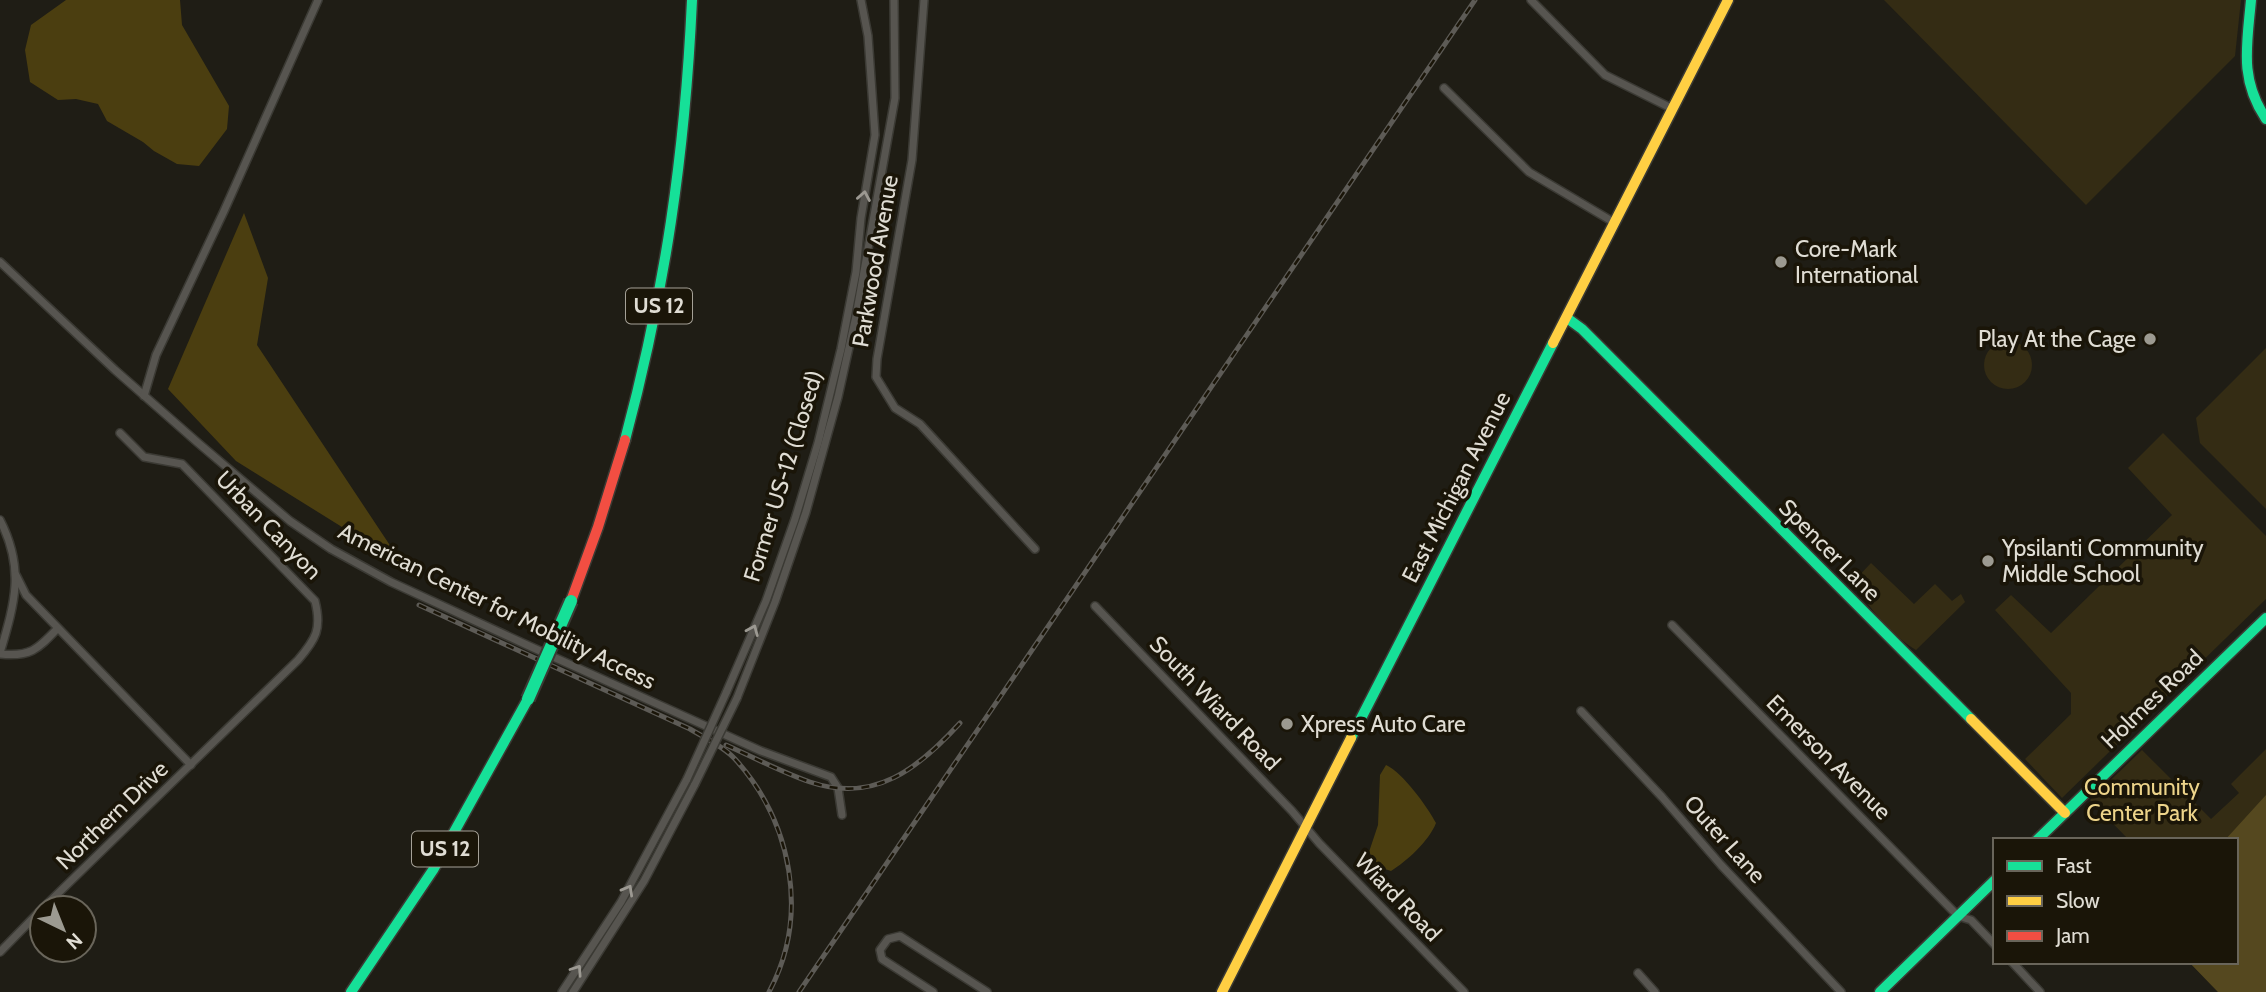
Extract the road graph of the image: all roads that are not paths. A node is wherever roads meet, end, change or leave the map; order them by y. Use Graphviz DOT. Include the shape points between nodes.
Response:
graph roads {
  1 [pos="318,0"];
  2 [pos="692,0"];
  3 [pos="861,0"];
  4 [pos="894,0"];
  5 [pos="924,0"];
  6 [pos="1531,0"];
  7 [pos="1728,0"];
  8 [pos="2251,0"];
  9 [pos="1444,88"];
  10 [pos="1673,109"];
  11 [pos="2266,118"];
  12 [pos="1615,223"];
  13 [pos="0,262"];
  14 [pos="1567,318"];
  15 [pos="144,396"];
  16 [pos="120,433"];
  17 [pos="0,520"];
  18 [pos="1035,549"];
  19 [pos="16,575"];
  20 [pos="1096,606"];
  21 [pos="2266,618"];
  22 [pos="1672,625"];
  23 [pos="57,629"];
  24 [pos="0,653"];
  25 [pos="1581,711"];
  26 [pos="191,765"];
  27 [pos="2065,813"];
  28 [pos="842,815"];
  29 [pos="1305,828"];
  30 [pos="2039,838"];
  31 [pos="1993,882"];
  32 [pos="57,894"];
  33 [pos="1958,916"];
  34 [pos="28,922"];
  35 [pos="1993,943"];
  36 [pos="0,950"];
  37 [pos="2014,964"];
  38 [pos="1638,973"];
  39 [pos="351,992"];
  40 [pos="562,992"];
  41 [pos="573,992"];
  42 [pos="933,992"];
  43 [pos="987,992"];
  44 [pos="1222,992"];
  45 [pos="1464,992"];
  46 [pos="1655,992"];
  47 [pos="1841,992"];
  48 [pos="1880,992"];
  49 [pos="2040,992"];
  1 -- 15 [label="street" via="156,355"];
  2 -- 39 [label="main road, US 12 / US 12, bridge" via="685,132 661,297 625,444 596,535 528,699 433,870"];
  40 -- 3 [label="street, Former US-12 (Closed), one-way, bridge" via="621,901 687,779 766,601 818,443 857,264 875,135"];
  4 -- 41 [label="street, bridge" via="895,98 847,357 806,512 737,698 695,785 644,881"];
  5 -- 18 [label="street, Parkwood Avenue" via="912,160 876,377 895,408 920,424"];
  6 -- 10 [label="street" via="1605,75"];
  7 -- 10 [label="main road, East Michigan Avenue"];
  8 -- 11 [label="main road" via="2245,68 2252,99"];
  9 -- 12 [label="street" via="1529,172"];
  10 -- 12 [label="main road, East Michigan Avenue"];
  12 -- 14 [label="main road, East Michigan Avenue"];
  13 -- 15 [label="street, American Center for Mobility Access"];
  14 -- 27 [label="main road, Spencer Lane"];
  14 -- 29 [label="main road, East Michigan Avenue"];
  15 -- 28 [label="street, American Center for Mobility Access" via="290,521 331,549 527,645 761,751 831,777 838,788"];
  16 -- 26 [label="street, Urban Canyon" via="144,457 182,464 315,601 318,614 314,641"];
  17 -- 19 [label="street" via="10,538"];
  19 -- 23 [label="street, Northern Drive" via="26,595"];
  19 -- 24 [label="street" via="15,599"];
  20 -- 29 [label="street, South Wiard Road"];
  21 -- 27 [label="main road, Holmes Road"];
  22 -- 33 [label="street, Emerson Avenue"];
  23 -- 24 [label="street" via="32,652 18,656"];
  23 -- 26 [label="street, Northern Drive"];
  25 -- 47 [label="street, Outer Lane"];
  26 -- 32 [label="street, Northern Drive"];
  27 -- 30 [label="main road, Holmes Road"];
  29 -- 44 [label="main road, East Michigan Avenue"];
  29 -- 45 [label="street, Wiard Road"];
  31 -- 33 [label="main road"];
  33 -- 35 [label="street, Emerson Avenue" via="1970,920"];
  33 -- 48 [label="main road"];
  34 -- 36 [label="street, Northern Drive"];
  37 -- 49 [label="street"];
  38 -- 46 [label="street"];
  42 -- 43 [label="street" via="883,959 880,950 888,939 900,936"];
}
